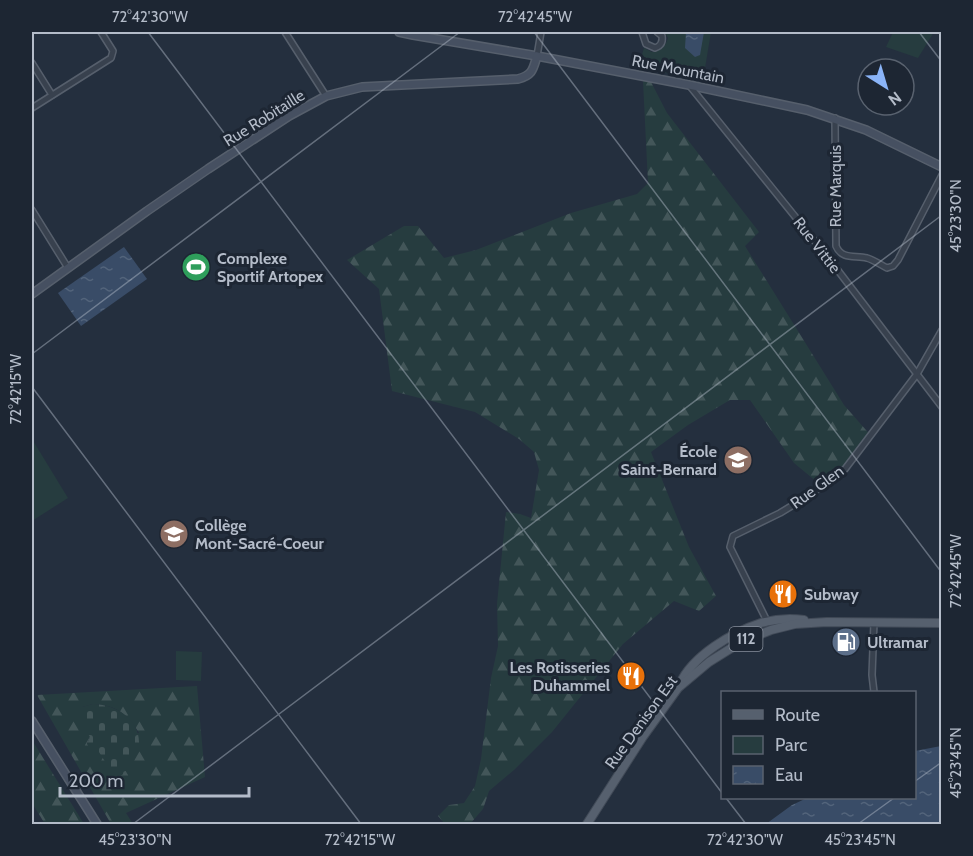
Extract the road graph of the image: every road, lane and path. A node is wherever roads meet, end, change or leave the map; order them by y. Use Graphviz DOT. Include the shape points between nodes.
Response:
graph roads {
  1 [pos="101,32"];
  2 [pos="285,32"];
  3 [pos="399,32"];
  4 [pos="541,32"];
  5 [pos="642,32"];
  6 [pos="657,32"];
  7 [pos="537,56"];
  8 [pos="32,63"];
  9 [pos="689,85"];
  10 [pos="52,94"];
  11 [pos="326,96"];
  12 [pos="32,108"];
  13 [pos="835,118"];
  14 [pos="942,167"];
  15 [pos="942,175"];
  16 [pos="32,210"];
  17 [pos="68,268"];
  18 [pos="32,294"];
  19 [pos="942,330"];
  20 [pos="917,374"];
  21 [pos="942,407"];
  22 [pos="767,621"];
  23 [pos="827,622"];
  24 [pos="874,622"];
  25 [pos="942,623"];
  26 [pos="771,630"];
  27 [pos="678,688"];
  28 [pos="874,691"];
  29 [pos="32,721"];
  30 [pos="97,825"];
  31 [pos="587,825"];
  1 -- 10 [label="street" via="113,51 111,58"];
  2 -- 11 [label="street"];
  3 -- 7 [label="street, Rue Mountain"];
  4 -- 7 [label="street"];
  5 -- 6 [label="street" via="646,44 655,48 663,40"];
  7 -- 9 [label="street, Rue Mountain"];
  7 -- 11 [label="street, Rue Robitaille" via="532,71 518,79 362,87"];
  8 -- 10 [label="street"];
  9 -- 13 [label="street, Rue Mountain"];
  9 -- 20 [label="street, Rue Vittie"];
  10 -- 12 [label="street"];
  11 -- 17 [label="street, Rue Robitaille" via="208,170"];
  13 -- 14 [label="street, Rue Mountain"];
  13 -- 15 [label="street, Rue Marquis" via="838,253 868,259 886,268 893,266"];
  16 -- 17 [label="street"];
  17 -- 18 [label="street, Rue Robitaille"];
  19 -- 20 [label="street, Rue Glen"];
  20 -- 21 [label="street, Rue Vittie"];
  20 -- 22 [label="street, Rue Glen" via="845,469 780,513 733,536 730,547"];
  22 -- 23 [label="main road" via="790,618"];
  22 -- 26 [label="street, Rue Glen"];
  22 -- 27 [label="main road" via="718,644 687,672"];
  23 -- 24 [label="main road, Rue Denison Est / 112"];
  23 -- 26 [label="main road, Rue Denison Est / 112"];
  24 -- 25 [label="main road, Rue Denison Est / 112"];
  24 -- 28 [label="street"];
  26 -- 27 [label="main road, Rue Denison Est / 112" via="741,642"];
  27 -- 31 [label="main road, Rue Denison Est / 112"];
  29 -- 30 [label="street"];
}
